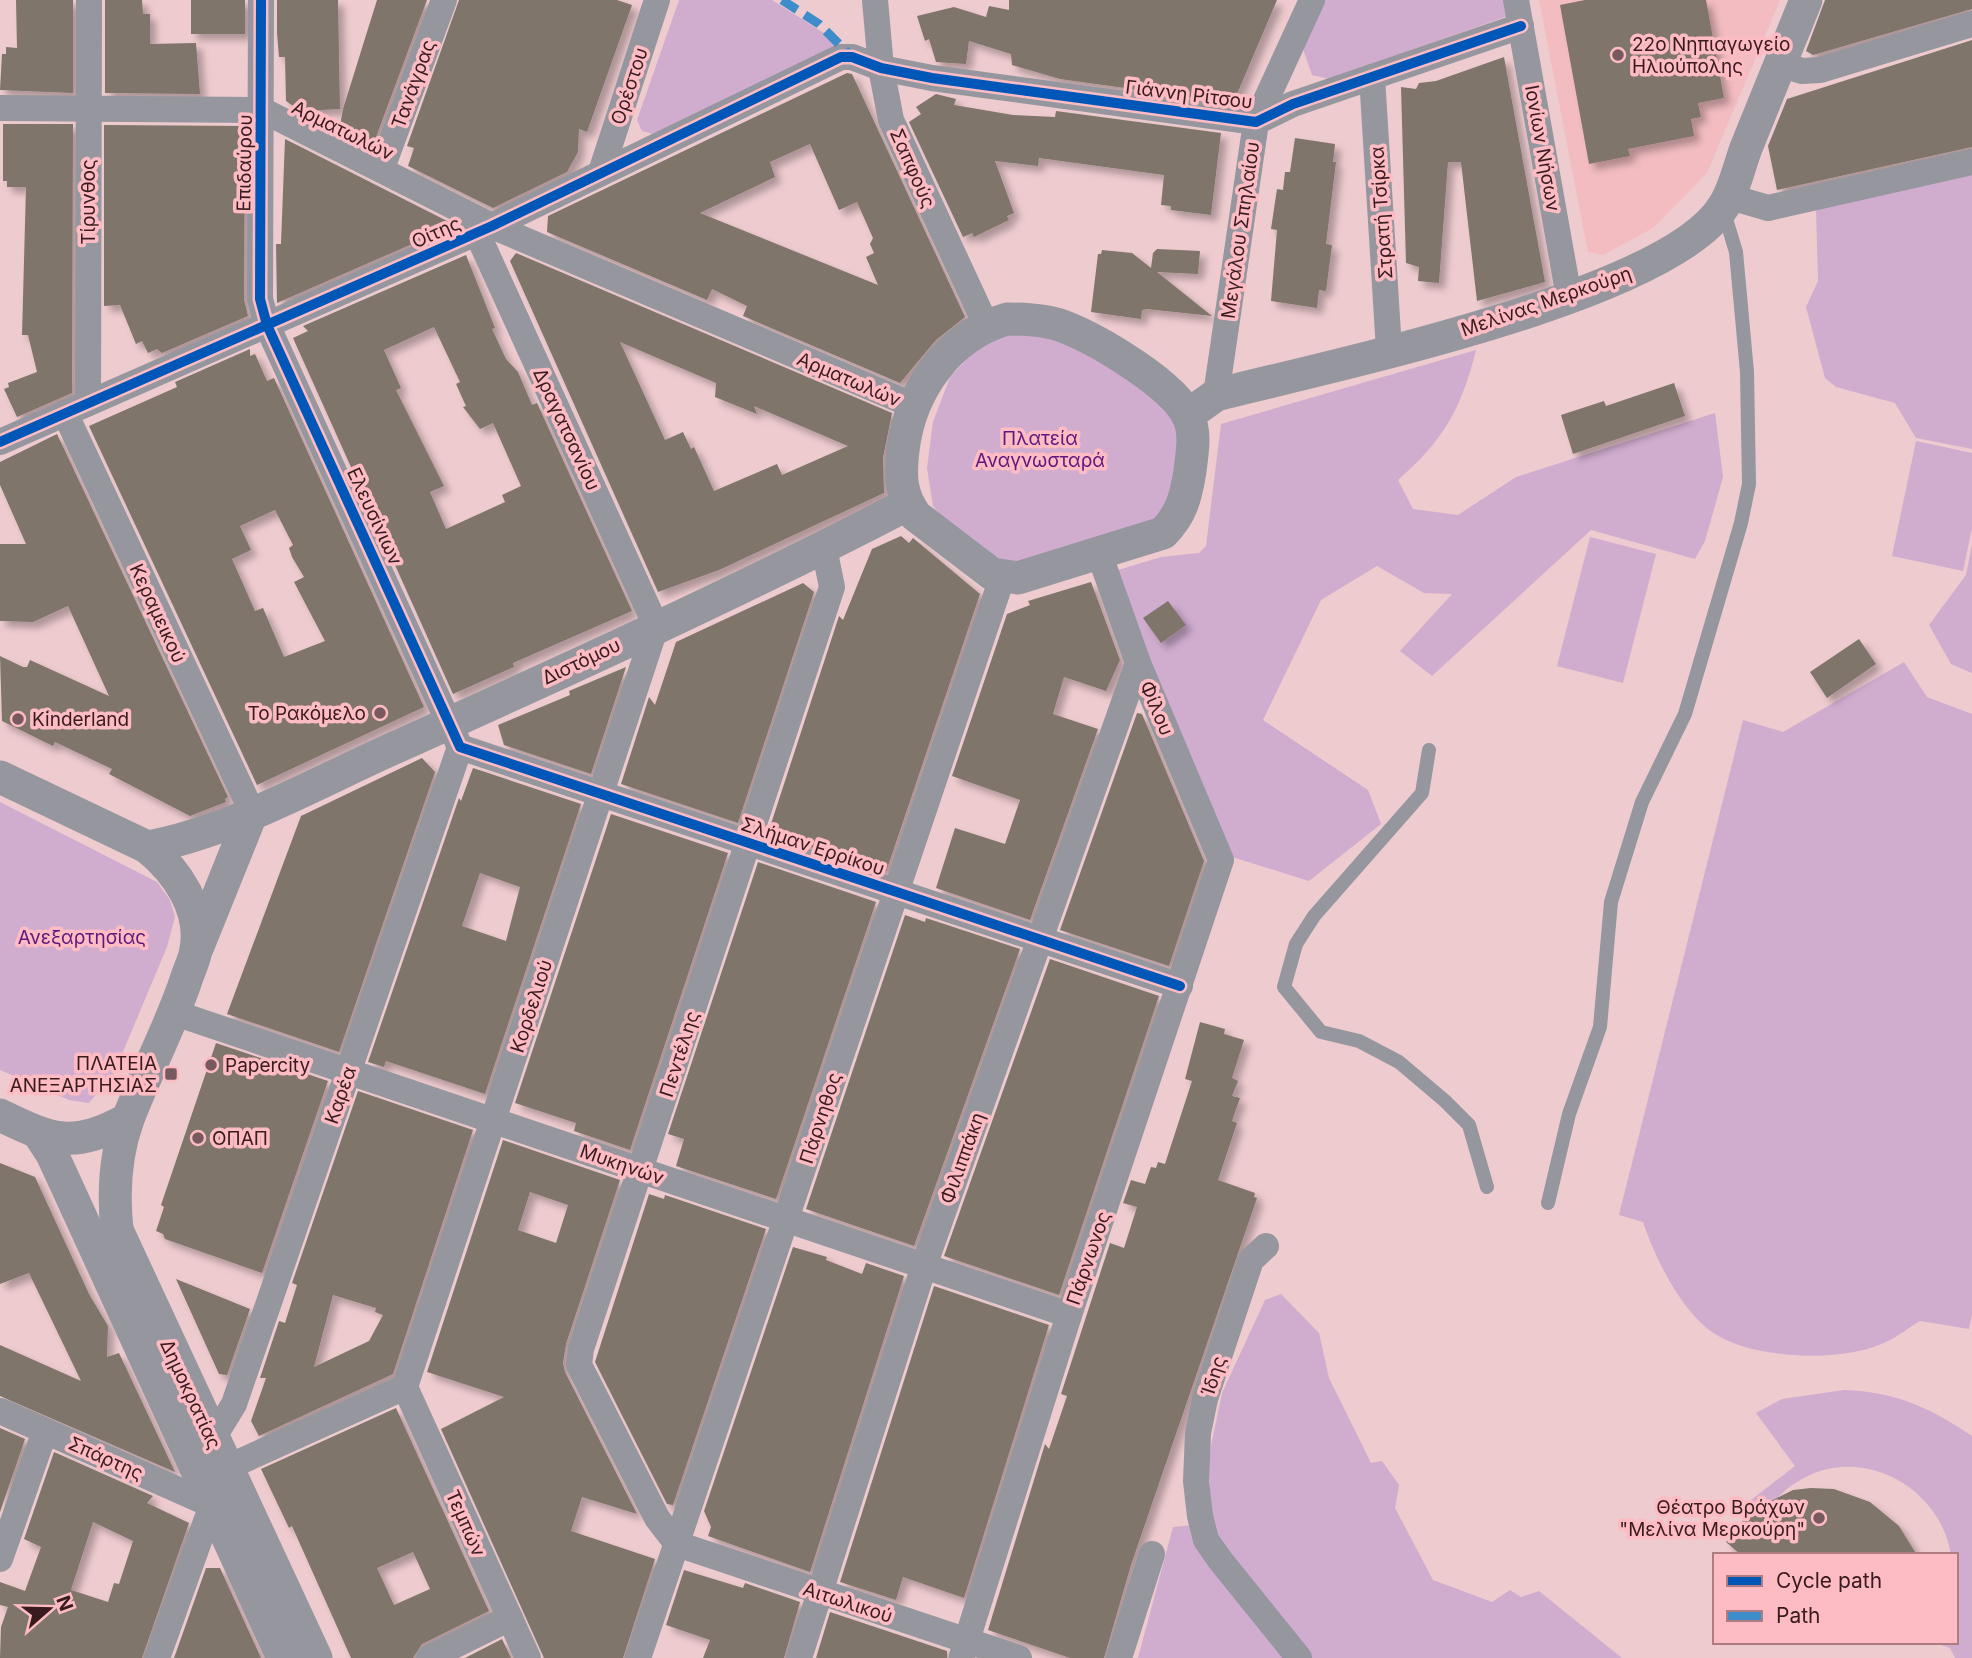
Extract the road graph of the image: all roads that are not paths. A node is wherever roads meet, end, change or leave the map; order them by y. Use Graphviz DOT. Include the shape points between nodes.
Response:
graph roads {
  1 [pos="89,0"];
  2 [pos="261,0"];
  3 [pos="444,0"];
  4 [pos="657,0"];
  5 [pos="875,0"];
  6 [pos="1312,0"];
  7 [pos="1516,0"];
  8 [pos="1805,0"];
  9 [pos="1972,24"];
  10 [pos="1521,26"];
  11 [pos="1780,64"];
  12 [pos="881,68"];
  13 [pos="1372,77"];
  14 [pos="0,108"];
  15 [pos="88,108"];
  16 [pos="262,110"];
  17 [pos="1256,122"];
  18 [pos="1972,162"];
  19 [pos="382,168"];
  20 [pos="601,172"];
  21 [pos="1725,202"];
  22 [pos="484,230"];
  23 [pos="1569,297"];
  24 [pos="267,325"];
  25 [pos="986,325"];
  26 [pos="1389,350"];
  27 [pos="1216,395"];
  28 [pos="912,405"];
  29 [pos="77,408"];
  30 [pos="1188,415"];
  31 [pos="0,442"];
  32 [pos="908,505"];
  33 [pos="824,548"];
  34 [pos="1099,553"];
  35 [pos="1002,578"];
  36 [pos="656,626"];
  37 [pos="1138,663"];
  38 [pos="456,735"];
  39 [pos="1429,750"];
  40 [pos="0,777"];
  41 [pos="601,794"];
  42 [pos="252,812"];
  43 [pos="750,844"];
  44 [pos="147,847"];
  45 [pos="1221,860"];
  46 [pos="895,892"];
  47 [pos="1041,940"];
  48 [pos="197,948"];
  49 [pos="1180,986"];
  50 [pos="175,1013"];
  51 [pos="348,1071"];
  52 [pos="0,1115"];
  53 [pos="128,1119"];
  54 [pos="493,1120"];
  55 [pos="39,1134"];
  56 [pos="641,1170"];
  57 [pos="1487,1187"];
  58 [pos="1548,1203"];
  59 [pos="786,1220"];
  60 [pos="1266,1246"];
  61 [pos="924,1266"];
  62 [pos="1069,1315"];
  63 [pos="405,1387"];
  64 [pos="0,1411"];
  65 [pos="45,1431"];
  66 [pos="219,1454"];
  67 [pos="212,1505"];
  68 [pos="677,1544"];
  69 [pos="1152,1554"];
  70 [pos="0,1559"];
  71 [pos="821,1592"];
  72 [pos="510,1618"];
  73 [pos="965,1650"];
  74 [pos="157,1658"];
  75 [pos="283,1658"];
  76 [pos="316,1658"];
  77 [pos="429,1658"];
  78 [pos="528,1658"];
  79 [pos="638,1658"];
  80 [pos="799,1658"];
  81 [pos="1019,1658"];
  82 [pos="1119,1658"];
  83 [pos="1299,1658"];
  1 -- 15 [label="street, Τίρυνθος"];
  2 -- 16 [label="street, Επιδαύρου"];
  3 -- 19 [label="street, Τανάγρας"];
  4 -- 20 [label="street, Ορέστου"];
  5 -- 12 [label="street, Σαπφούς"];
  6 -- 17 [label="street, Μεγάλου Σπηλαίου"];
  7 -- 10 [label="street, Ιονίων Νήσων"];
  8 -- 11 [label="street, Μελίνας Μερκούρη"];
  9 -- 11 [label="street" via="1820,70 1802,71"];
  10 -- 13 [label="street, Γιάννη Ρίτσου"];
  10 -- 23 [label="street, Ιονίων Νήσων"];
  11 -- 21 [label="street, Μελίνας Μερκούρη"];
  12 -- 17 [label="street, Γιάννη Ρίτσου"];
  12 -- 20 [label="street, Οίτης" via="852,57 829,62"];
  12 -- 25 [label="street, Σαπφούς" via="891,120"];
  13 -- 17 [label="street, Γιάννη Ρίτσου"];
  13 -- 26 [label="street, Στρατή Τσίρκα"];
  14 -- 15 [label="street, Αρματωλών"];
  15 -- 16 [label="street, Αρματωλών"];
  15 -- 29 [label="street, Τίρυνθος"];
  16 -- 19 [label="street, Αρματωλών"];
  16 -- 24 [label="street, Επιδαύρου" via="260,299"];
  17 -- 27 [label="street, Μεγάλου Σπηλαίου"];
  18 -- 21 [label="street" via="1768,208"];
  19 -- 22 [label="street, Αρματωλών"];
  20 -- 22 [label="street, Οίτης"];
  21 -- 23 [label="street, Μελίνας Μερκούρη" via="1689,241 1660,259"];
  21 -- 58 [label="lane" via="1736,252 1747,372 1749,484 1685,714 1642,802 1611,902 1600,1027 1569,1114"];
  22 -- 24 [label="street, Οίτης"];
  22 -- 28 [label="street, Αρματωλών"];
  22 -- 36 [label="street, Δραγατσανίου"];
  23 -- 26 [label="street, Μελίνας Μερκούρη"];
  24 -- 29 [label="street, Οίτης"];
  24 -- 38 [label="street, Ελευσίνιων"];
  25 -- 28 [label="street" via="952,350"];
  25 -- 30 [label="street" via="1017,319 1064,326 1139,368"];
  26 -- 27 [label="street, Μελίνας Μερκούρη"];
  27 -- 30 [label="street"];
  28 -- 32 [label="street" via="900,477"];
  29 -- 31 [label="street, Οίτης"];
  29 -- 42 [label="street, Κεραµεικού"];
  30 -- 34 [label="street" via="1193,444 1186,499 1178,516 1163,533"];
  32 -- 33 [label="street, Διστόμου"];
  32 -- 35 [label="street" via="916,516"];
  33 -- 36 [label="street, Διστόμου"];
  33 -- 43 [label="street, Πεντέλης" via="832,587"];
  34 -- 35 [label="street" via="1018,578"];
  34 -- 37 [label="street, Φίλου"];
  35 -- 46 [label="street, Πάρνηθος"];
  36 -- 38 [label="street, Διστόμου"];
  36 -- 41 [label="street, Κορδελιού"];
  37 -- 45 [label="street, Φίλου"];
  37 -- 47 [label="street, Φιλιππάκη"];
  38 -- 41 [label="street, Σλήμαν Ερρίκου"];
  38 -- 42 [label="street, Διστόμου"];
  38 -- 51 [label="street, Καρέα"];
  39 -- 57 [label="lane" via="1422,793 1314,916 1296,944 1284,987 1321,1032 1359,1041 1399,1062 1445,1101 1469,1125"];
  40 -- 44 [label="street"];
  41 -- 43 [label="street, Σλήμαν Ερρίκου"];
  41 -- 54 [label="street, Κορδελιού"];
  42 -- 44 [label="street, Διστόμου" via="178,842"];
  42 -- 48 [label="street"];
  43 -- 46 [label="street, Σλήμαν Ερρίκου"];
  43 -- 56 [label="street, Πεντέλης"];
  44 -- 48 [label="street" via="165,862 186,891"];
  45 -- 49 [label="street, Πάρνωνος"];
  46 -- 47 [label="street, Σλήμαν Ερρίκου"];
  46 -- 59 [label="street, Πάρνηθος"];
  47 -- 49 [label="street, Σλήμαν Ερρίκου"];
  47 -- 61 [label="street, Φιλιππάκη"];
  48 -- 50 [label="street, Δημοκρατίας"];
  49 -- 62 [label="street, Πάρνωνος"];
  50 -- 51 [label="street, Μυκηνών"];
  50 -- 53 [label="street, Δημοκρατίας"];
  51 -- 54 [label="street, Μυκηνών"];
  51 -- 66 [label="street, Καρέα"];
  52 -- 55 [label="street"];
  53 -- 55 [label="street" via="100,1135 77,1139"];
  53 -- 66 [label="street, Δημοκρατίας" via="113,1196 117,1230"];
  54 -- 56 [label="street, Μυκηνών"];
  54 -- 63 [label="street, Κορδελιού"];
  55 -- 67 [label="street, Δημοκρατίας"];
  56 -- 59 [label="street, Μυκηνών"];
  56 -- 68 [label="street, Πεντέλης" via="579,1365 657,1518"];
  59 -- 61 [label="street, Μυκηνών"];
  59 -- 68 [label="street, Πάρνηθος"];
  60 -- 83 [label="street, Ίδης" via="1251,1260 1205,1399 1196,1458 1200,1517 1206,1539 1220,1560"];
  61 -- 62 [label="street, Μυκηνών"];
  61 -- 71 [label="street, Φιλιππάκη"];
  62 -- 73 [label="street, Πάρνωνος"];
  63 -- 66 [label="street"];
  63 -- 72 [label="street, Τεμπών"];
  64 -- 65 [label="street, Σπάρτης"];
  65 -- 67 [label="street, Σπάρτης"];
  65 -- 70 [label="street"];
  66 -- 76 [label="street, Δημοκρατίας"];
  67 -- 74 [label="street"];
  67 -- 75 [label="street, Δημοκρατίας"];
  68 -- 71 [label="street, Αιτωλικού"];
  68 -- 79 [label="street, Πάρνηθος"];
  69 -- 82 [label="street"];
  71 -- 73 [label="street, Αιτωλικού"];
  71 -- 80 [label="street, Φιλιππάκη"];
  72 -- 77 [label="street"];
  72 -- 78 [label="street, Τεμπών"];
  73 -- 81 [label="street, Αιτωλικού"];
}
